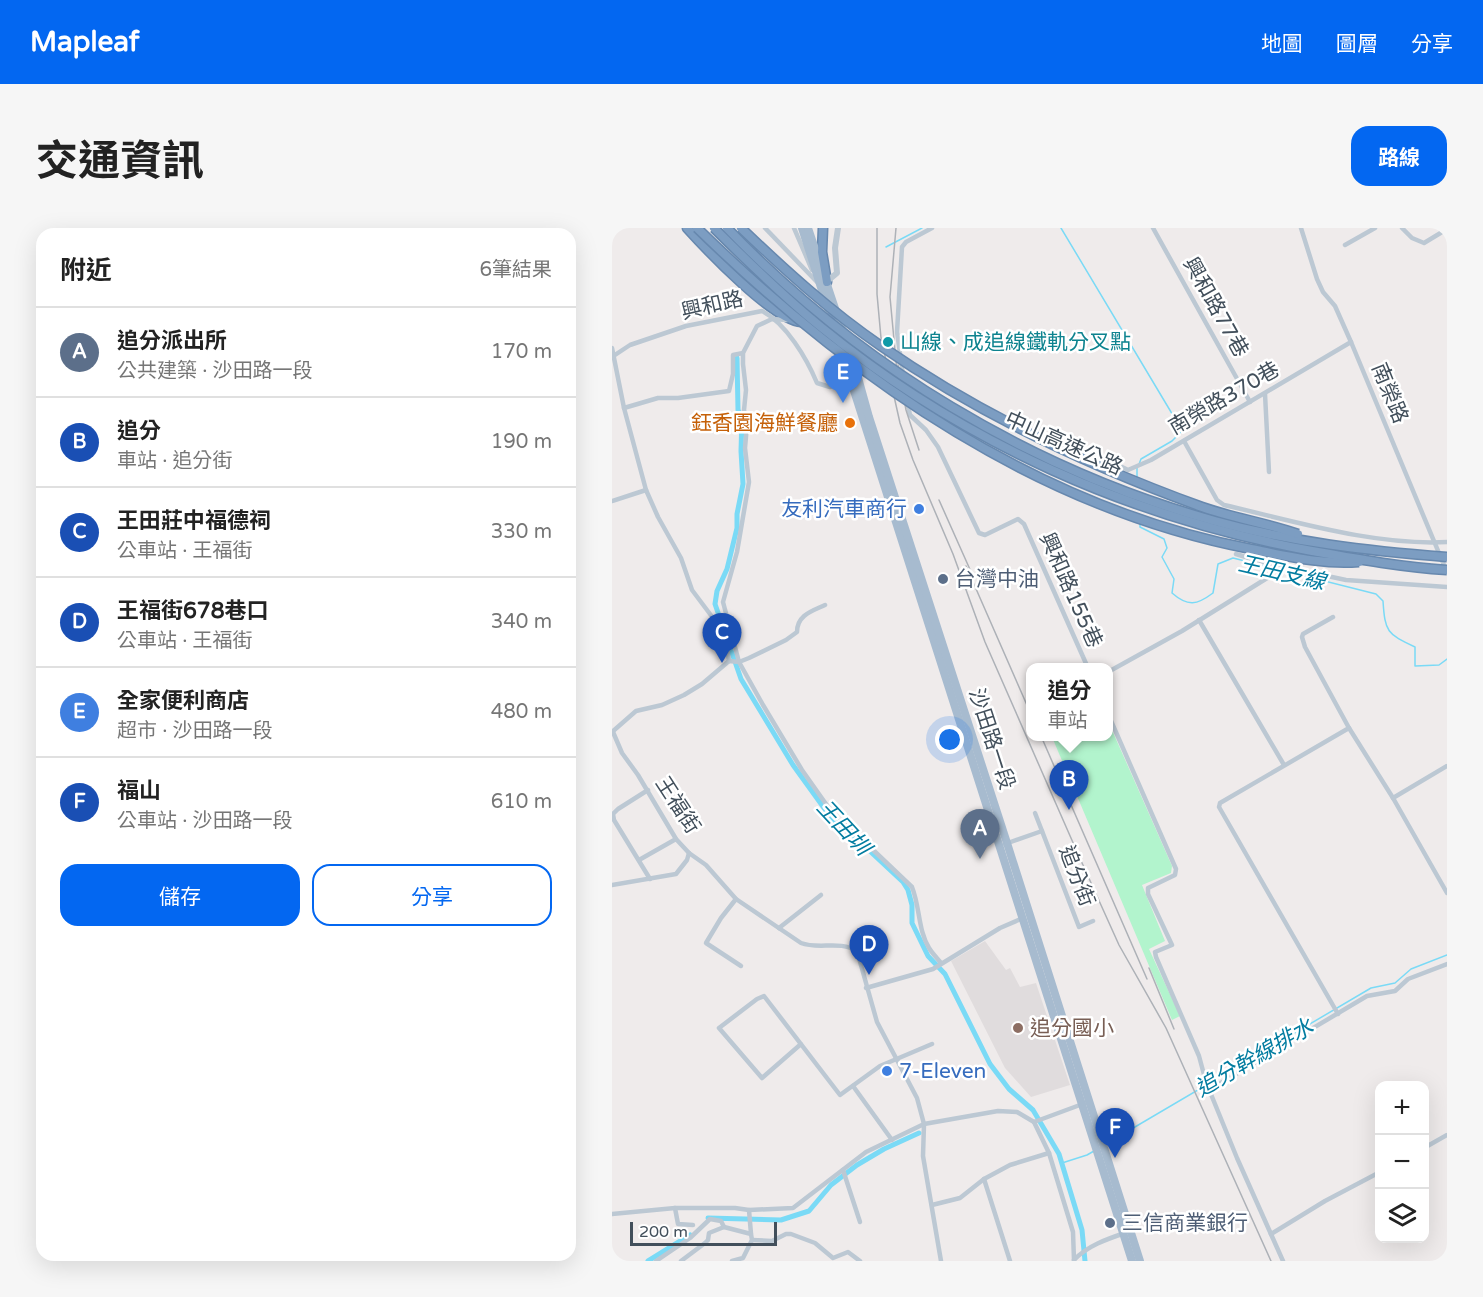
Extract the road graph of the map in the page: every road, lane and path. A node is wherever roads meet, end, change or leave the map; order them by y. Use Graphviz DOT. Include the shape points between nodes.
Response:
graph roads {
  1 [pos="687,228"];
  2 [pos="697,228"];
  3 [pos="714,228"];
  4 [pos="727,228"];
  5 [pos="741,228"];
  6 [pos="765,228"];
  7 [pos="794,228"];
  8 [pos="802,228"];
  9 [pos="808,228"];
  10 [pos="823,228"];
  11 [pos="837,228"];
  12 [pos="932,228"];
  13 [pos="1153,228"];
  14 [pos="1301,228"];
  15 [pos="1375,228"];
  16 [pos="1402,228"];
  17 [pos="1447,229"];
  18 [pos="1345,245"];
  19 [pos="823,283"];
  20 [pos="833,315"];
  21 [pos="772,319"];
  22 [pos="793,320"];
  23 [pos="1351,342"];
  24 [pos="612,348"];
  25 [pos="743,353"];
  26 [pos="613,357"];
  27 [pos="857,374"];
  28 [pos="848,377"];
  29 [pos="1265,394"];
  30 [pos="1250,402"];
  31 [pos="624,408"];
  32 [pos="1184,441"];
  33 [pos="1112,462"];
  34 [pos="1269,472"];
  35 [pos="646,490"];
  36 [pos="612,501"];
  37 [pos="1318,542"];
  38 [pos="1447,542"];
  39 [pos="1434,543"];
  40 [pos="1236,554"];
  41 [pos="1447,557"];
  42 [pos="1372,561"];
  43 [pos="1447,571"];
  44 [pos="1272,575"];
  45 [pos="1447,587"];
  46 [pos="825,605"];
  47 [pos="1333,617"];
  48 [pos="1199,620"];
  49 [pos="729,661"];
  50 [pos="739,662"];
  51 [pos="1086,663"];
  52 [pos="1113,669"];
  53 [pos="1113,725"];
  54 [pos="1349,728"];
  55 [pos="613,732"];
  56 [pos="1284,765"];
  57 [pos="1447,766"];
  58 [pos="648,790"];
  59 [pos="1393,798"];
  60 [pos="1035,813"];
  61 [pos="1042,831"];
  62 [pos="676,839"];
  63 [pos="1004,845"];
  64 [pos="689,854"];
  65 [pos="639,860"];
  66 [pos="650,879"];
  67 [pos="612,885"];
  68 [pos="1447,893"];
  69 [pos="821,895"];
  70 [pos="736,899"];
  71 [pos="1023,918"];
  72 [pos="1093,921"];
  73 [pos="779,928"];
  74 [pos="941,963"];
  75 [pos="1447,964"];
  76 [pos="741,966"];
  77 [pos="866,988"];
  78 [pos="1054,1007"];
  79 [pos="1338,1014"];
  80 [pos="801,1044"];
  81 [pos="932,1044"];
  82 [pos="897,1060"];
  83 [pos="853,1086"];
  84 [pos="1209,1090"];
  85 [pos="1085,1103"];
  86 [pos="1034,1122"];
  87 [pos="924,1124"];
  88 [pos="1447,1135"];
  89 [pos="892,1140"];
  90 [pos="1429,1146"];
  91 [pos="1049,1153"];
  92 [pos="843,1170"];
  93 [pos="1375,1175"];
  94 [pos="984,1179"];
  95 [pos="932,1205"];
  96 [pos="675,1208"];
  97 [pos="750,1210"];
  98 [pos="612,1214"];
  99 [pos="860,1222"];
  100 [pos="693,1225"];
  101 [pos="724,1227"];
  102 [pos="1127,1233"];
  103 [pos="1271,1234"];
  104 [pos="751,1237"];
  105 [pos="656,1261"];
  106 [pos="681,1261"];
  107 [pos="732,1261"];
  108 [pos="860,1261"];
  109 [pos="933,1261"];
  110 [pos="941,1261"];
  111 [pos="1010,1261"];
  112 [pos="1074,1261"];
  113 [pos="1132,1261"];
  114 [pos="1140,1261"];
  115 [pos="1283,1261"];
  1 -- 22 [label="highway" via="768,305"];
  2 -- 42 [label="highway, 中山高速公路, bridge" via="784,308 862,371 948,428 1090,501 1169,530 1216,542 1337,564"];
  3 -- 42 [label="highway, 中山高速公路, bridge" via="770,283 854,352 931,406 992,442 1155,512 1232,534"];
  4 -- 37 [label="highway, 中山高速公路, bridge" via="781,281 869,353 998,434 1160,503 1215,521"];
  5 -- 37 [label="highway, bridge" via="809,291 863,333 987,411 1138,482 1202,507"];
  6 -- 19 [label="street"];
  7 -- 19 [label="street, 沙田路一段"];
  8 -- 19 [label="main road, 沙田路一段"];
  9 -- 19 [label="main road, 沙田路一段"];
  10 -- 19 [label="highway"];
  11 -- 19 [label="street" via="837,273"];
  12 -- 51 [label="street, 興和路155巷" via="906,242 900,254 897,332 910,415 938,447 979,532 985,535 1018,519 1024,524"];
  13 -- 30 [label="street, 興和路77巷"];
  14 -- 23 [label="street, 南榮路" via="1317,279 1335,306"];
  15 -- 18 [label="street"];
  16 -- 17 [label="street" via="1424,243"];
  19 -- 20 [label="main road, 沙田路一段"];
  20 -- 22 [label="highway" via="808,322"];
  20 -- 27 [label="main road, 沙田路一段"];
  20 -- 28 [label="main road, 沙田路一段"];
  21 -- 22 [label="street"];
  21 -- 25 [label="street" via="757,326"];
  21 -- 26 [label="street, 興和路" via="755,312 686,326 630,345"];
  21 -- 28 [label="street, 興和路" via="806,358 817,383 830,387"];
  23 -- 29 [label="street, 南榮路370巷"];
  23 -- 39 [label="street, 南榮路"];
  24 -- 26 [label="street"];
  25 -- 31 [label="street" via="733,355 729,391 658,398"];
  25 -- 50 [label="street" via="749,482 737,552 723,602"];
  26 -- 31 [label="street"];
  27 -- 28 [label="street, 興和路"];
  27 -- 63 [label="main road, 沙田路一段"];
  28 -- 63 [label="main road, 沙田路一段"];
  29 -- 30 [label="street, 南榮路370巷"];
  29 -- 34 [label="street"];
  30 -- 32 [label="street, 南榮路370巷"];
  31 -- 35 [label="street"];
  32 -- 33 [label="street, 南榮路370巷" via="1128,470"];
  32 -- 39 [label="street" via="1221,504 1365,536"];
  35 -- 36 [label="street"];
  35 -- 49 [label="street" via="681,558 692,590 716,622"];
  37 -- 41 [label="highway, 中山高速公路, bridge"];
  38 -- 39 [label="street"];
  39 -- 43 [label="street, 南榮路"];
  40 -- 45 [label="street" via="1346,580"];
  42 -- 43 [label="highway, 中山高速公路, bridge"];
  44 -- 48 [label="street"];
  46 -- 50 [label="street" via="802,616 797,632 786,640"];
  47 -- 54 [label="street" via="1302,637"];
  48 -- 52 [label="street"];
  48 -- 56 [label="street"];
  49 -- 50 [label="street"];
  49 -- 55 [label="street, 王福街" via="684,695 636,711"];
  50 -- 74 [label="street" via="802,770 838,821 912,887 922,931"];
  53 -- 84 [label="street" via="1176,869 1175,875 1148,888 1172,945 1155,952 1199,1056"];
  54 -- 56 [label="street"];
  54 -- 59 [label="street"];
  55 -- 58 [label="street, 王福街" via="622,753"];
  56 -- 79 [label="street" via="1219,807"];
  57 -- 59 [label="street"];
  58 -- 62 [label="street, 王福街"];
  58 -- 65 [label="street" via="613,814"];
  59 -- 68 [label="street"];
  60 -- 61 [label="street"];
  61 -- 63 [label="street, 追分街"];
  61 -- 72 [label="street, 追分街" via="1078,927"];
  62 -- 64 [label="street, 王福街"];
  62 -- 65 [label="street"];
  63 -- 71 [label="main road, 沙田路一段"];
  63 -- 78 [label="main road, 沙田路一段"];
  64 -- 66 [label="street" via="676,874"];
  64 -- 70 [label="street, 王福街" via="706,865"];
  65 -- 66 [label="street"];
  66 -- 67 [label="street"];
  69 -- 73 [label="street"];
  70 -- 73 [label="street, 王福街"];
  70 -- 76 [label="street" via="706,943"];
  71 -- 74 [label="street"];
  71 -- 78 [label="main road, 沙田路一段"];
  73 -- 77 [label="street, 王福街" via="809,946 839,945 857,951"];
  74 -- 77 [label="street" via="933,969"];
  75 -- 79 [label="street" via="1408,979 1395,991 1367,996"];
  77 -- 82 [label="street, 王福街" via="877,1022"];
  78 -- 85 [label="main road, 沙田路一段"];
  79 -- 84 [label="street"];
  80 -- 80 [label="street" via="762,1077 719,1028 764,996"];
  80 -- 83 [label="street" via="840,1095"];
  81 -- 82 [label="street"];
  82 -- 83 [label="street" via="880,1066"];
  82 -- 87 [label="street, 王福街" via="917,1098"];
  83 -- 89 [label="street"];
  84 -- 103 [label="street"];
  85 -- 86 [label="street"];
  85 -- 102 [label="main road, 沙田路一段" via="1101,1139"];
  86 -- 87 [label="street" via="1017,1112 998,1111"];
  86 -- 91 [label="street"];
  87 -- 89 [label="street"];
  87 -- 95 [label="street, 王福街" via="923,1156"];
  88 -- 90 [label="street"];
  89 -- 92 [label="street" via="866,1152"];
  91 -- 94 [label="street" via="1010,1165"];
  91 -- 112 [label="street" via="1073,1232"];
  92 -- 97 [label="street" via="793,1208"];
  92 -- 99 [label="street"];
  93 -- 103 [label="street"];
  94 -- 95 [label="street" via="960,1198"];
  94 -- 111 [label="street"];
  95 -- 110 [label="street, 王福街"];
  96 -- 97 [label="street"];
  96 -- 98 [label="street"];
  96 -- 100 [label="street" via="678,1224"];
  97 -- 104 [label="street"];
  101 -- 104 [label="street"];
  101 -- 105 [label="street" via="721,1221 710,1219"];
  101 -- 106 [label="street" via="709,1233 705,1243"];
  102 -- 112 [label="street" via="1109,1238"];
  102 -- 113 [label="main road, 沙田路一段"];
  102 -- 114 [label="main road, 沙田路一段"];
  103 -- 115 [label="street"];
  104 -- 107 [label="street" via="743,1258"];
  104 -- 108 [label="street" via="772,1241 791,1234 815,1243 833,1258 848,1252"];
  109 -- 110 [label="street"];
}
